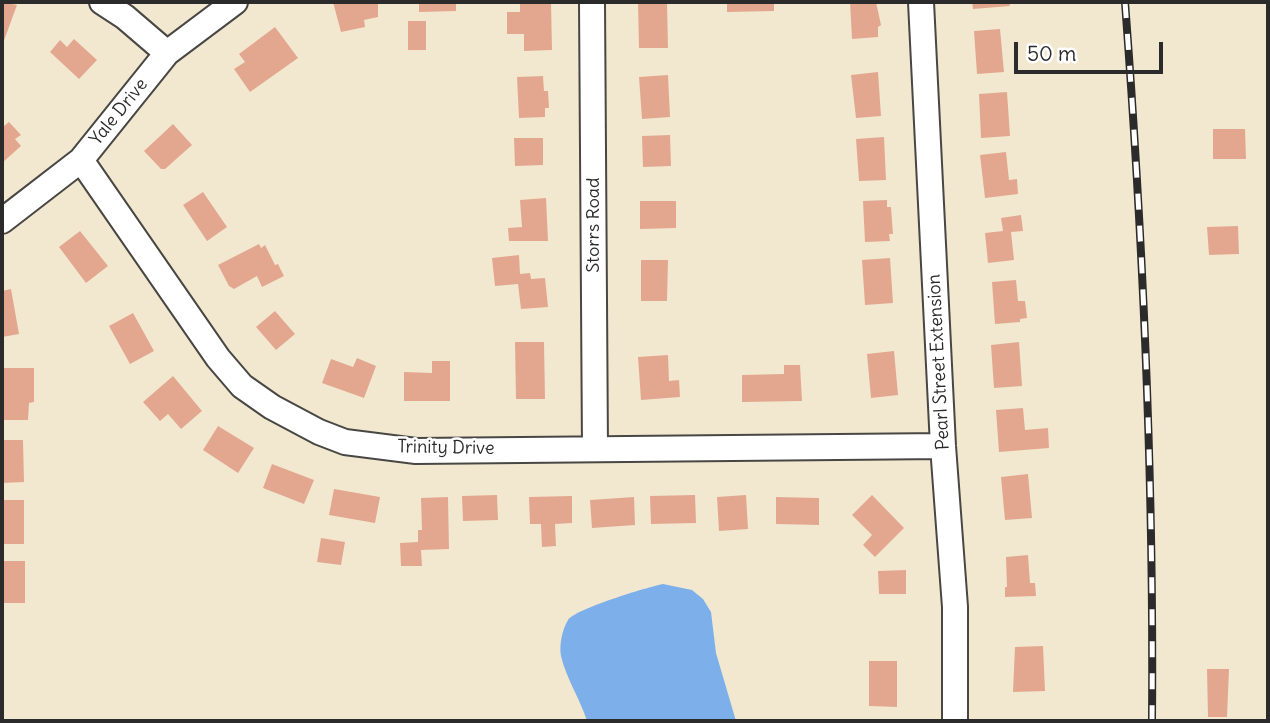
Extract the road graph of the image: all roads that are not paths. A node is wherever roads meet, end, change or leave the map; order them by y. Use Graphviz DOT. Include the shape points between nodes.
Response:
graph roads {
  1 [pos="102,2"];
  2 [pos="235,2"];
  3 [pos="593,2"];
  4 [pos="921,2"];
  5 [pos="167,53"];
  6 [pos="81,160"];
  7 [pos="2,221"];
  8 [pos="943,446"];
  9 [pos="595,449"];
  10 [pos="955,721"];
  1 -- 5 [label="street"];
  2 -- 5 [label="street, Yale Drive"];
  3 -- 9 [label="street, Storrs Road"];
  4 -- 8 [label="street, Pearl Street Extension"];
  5 -- 6 [label="street, Yale Drive"];
  6 -- 7 [label="street, Yale Drive"];
  6 -- 9 [label="street, Trinity Drive" via="218,358 242,386 295,421 345,442 416,451"];
  8 -- 9 [label="street, Trinity Drive"];
  8 -- 10 [label="street, Pearl Street Extension" via="955,607"];
}
